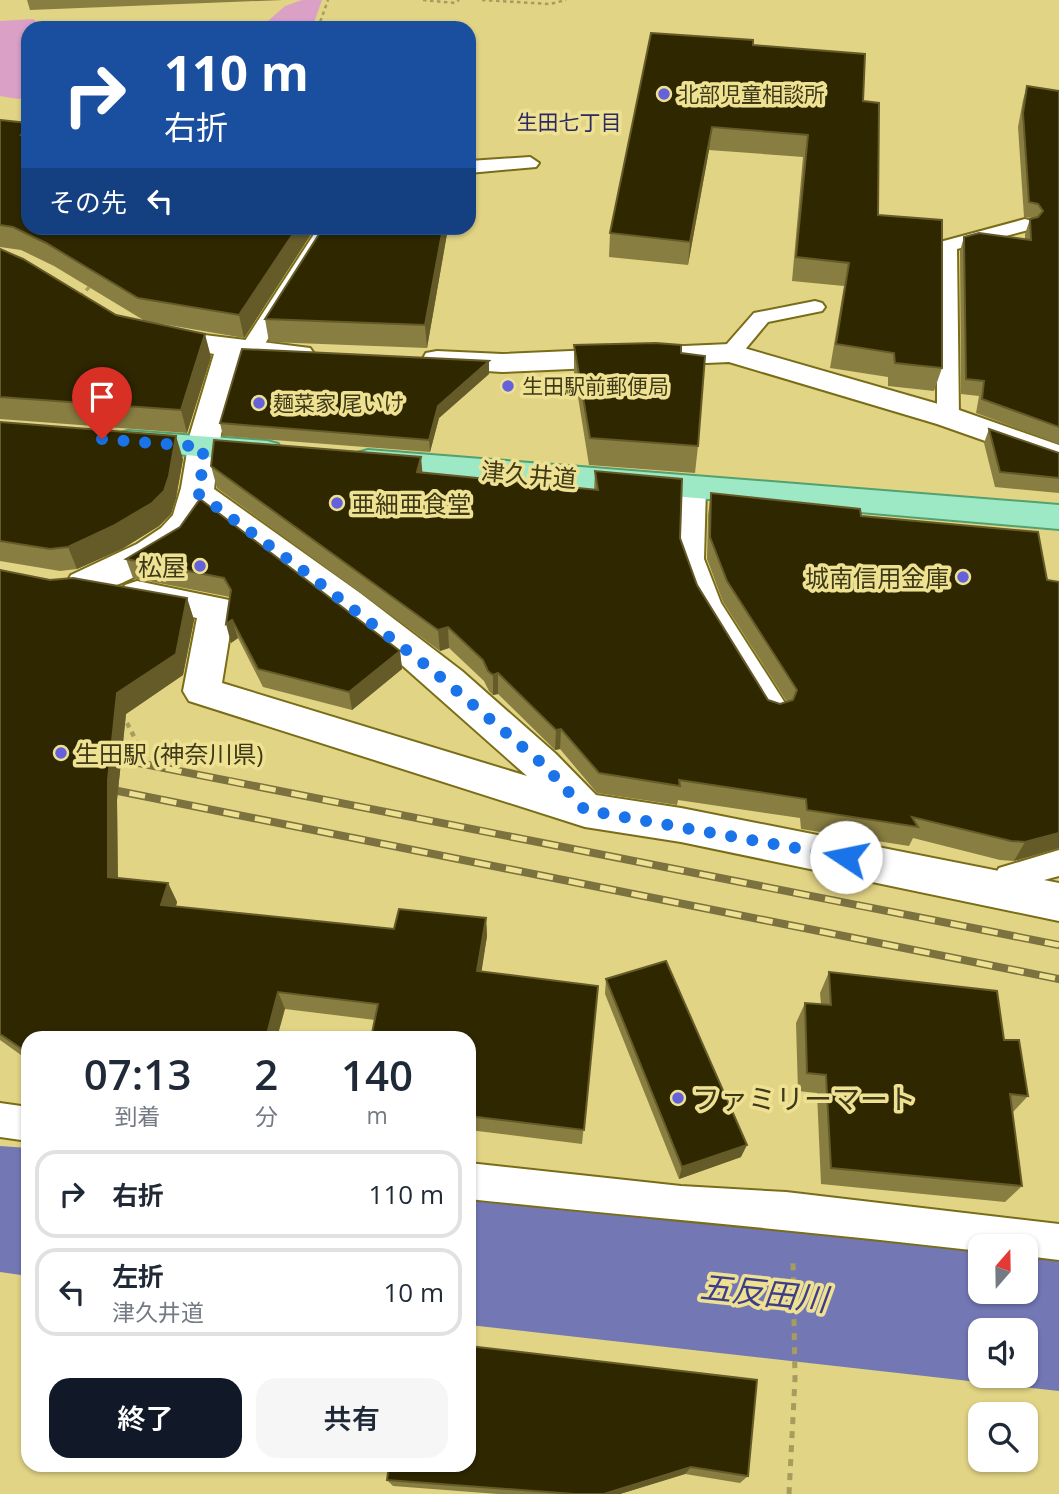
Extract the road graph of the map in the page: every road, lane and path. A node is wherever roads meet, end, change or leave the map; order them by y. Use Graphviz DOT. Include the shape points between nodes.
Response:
graph roads {
  1 [pos="328,0"];
  2 [pos="423,0"];
  3 [pos="459,0"];
  4 [pos="482,0"];
  5 [pos="566,0"];
  6 [pos="320,21"];
  7 [pos="530,163"];
  8 [pos="476,167"];
  9 [pos="1025,225"];
  10 [pos="322,235"];
  11 [pos="89,288"];
  12 [pos="815,307"];
  13 [pos="240,349"];
  14 [pos="730,353"];
  15 [pos="327,356"];
  16 [pos="408,359"];
  17 [pos="947,417"];
  18 [pos="95,438"];
  19 [pos="203,447"];
  20 [pos="299,455"];
  21 [pos="1059,456"];
  22 [pos="340,458"];
  23 [pos="694,487"];
  24 [pos="196,492"];
  25 [pos="1059,517"];
  26 [pos="775,711"];
  27 [pos="127,723"];
  28 [pos="144,757"];
  29 [pos="585,810"];
  30 [pos="1059,863"];
  31 [pos="1001,890"];
  32 [pos="1059,902"];
  33 [pos="0,1120"];
  34 [pos="21,1123"];
  35 [pos="476,1182"];
  36 [pos="1059,1242"];
  37 [pos="793,1254"];
  38 [pos="789,1494"];
  1 -- 6 [label="path"];
  2 -- 3 [label="path"];
  4 -- 5 [label="path" via="550,4"];
  7 -- 8 [label="lane"];
  9 -- 17 [label="lane" via="947,246"];
  10 -- 13 [label="lane"];
  11 -- 13 [label="street" via="135,330"];
  12 -- 14 [label="lane" via="761,317"];
  13 -- 15 [label="street"];
  13 -- 19 [label="street"];
  14 -- 16 [label="street" via="502,363"];
  14 -- 17 [label="street"];
  17 -- 21 [label="street"];
  18 -- 19 [label="main road"];
  19 -- 20 [label="main road"];
  19 -- 24 [label="street" via="203,470"];
  22 -- 23 [label="main road, 津久井道"];
  23 -- 25 [label="main road, 津久井道"];
  23 -- 26 [label="lane" via="692,559 709,606"];
  24 -- 29 [label="street" via="432,670 545,766"];
  24 -- 29 [label="street" via="191,514 179,531 118,569 66,585 216,609 202,691"];
  27 -- 28 [label="path"];
  29 -- 31 [label="street" via="750,838"];
  30 -- 31 [label="lane" via="1010,877"];
  31 -- 32 [label="street"];
  33 -- 34 [label="lane"];
  35 -- 36 [label="lane" via="681,1204 786,1210"];
  37 -- 38 [label="path" via="795,1379"];
}
